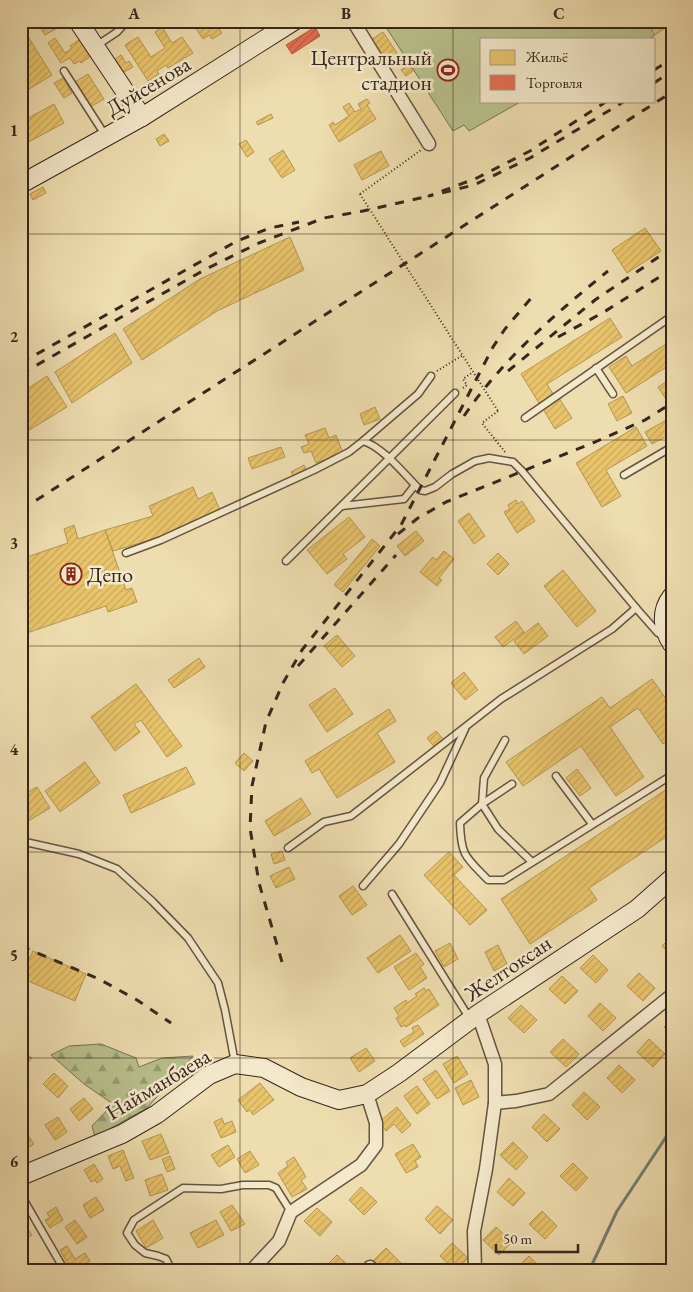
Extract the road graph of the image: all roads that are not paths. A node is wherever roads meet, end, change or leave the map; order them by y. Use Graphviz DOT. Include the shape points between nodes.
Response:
graph roads {
  1 [pos="78,21"];
  2 [pos="127,21"];
  3 [pos="294,21"];
  4 [pos="353,21"];
  5 [pos="95,46"];
  6 [pos="64,71"];
  7 [pos="142,117"];
  8 [pos="107,137"];
  9 [pos="429,144"];
  10 [pos="21,184"];
  11 [pos="672,316"];
  12 [pos="596,368"];
  13 [pos="430,376"];
  14 [pos="455,393"];
  15 [pos="613,394"];
  16 [pos="525,418"];
  17 [pos="363,441"];
  18 [pos="672,447"];
  19 [pos="390,459"];
  20 [pos="624,474"];
  21 [pos="415,485"];
  22 [pos="342,506"];
  23 [pos="126,553"];
  24 [pos="286,561"];
  25 [pos="672,596"];
  26 [pos="636,608"];
  27 [pos="669,640"];
  28 [pos="465,728"];
  29 [pos="505,740"];
  30 [pos="672,775"];
  31 [pos="556,776"];
  32 [pos="512,784"];
  33 [pos="482,804"];
  34 [pos="592,824"];
  35 [pos="21,842"];
  36 [pos="288,848"];
  37 [pos="532,862"];
  38 [pos="672,878"];
  39 [pos="363,886"];
  40 [pos="392,894"];
  41 [pos="672,995"];
  42 [pos="474,1017"];
  43 [pos="235,1064"];
  44 [pos="367,1094"];
  45 [pos="494,1103"];
  46 [pos="21,1176"];
  47 [pos="21,1195"];
  48 [pos="291,1212"];
  49 [pos="65,1271"];
  50 [pos="172,1271"];
  51 [pos="251,1271"];
  52 [pos="475,1271"];
  1 -- 5 [label="main road"];
  2 -- 5 [label="lane" via="117,32"];
  3 -- 7 [label="main road, Дуйсенова"];
  4 -- 9 [label="street"];
  5 -- 7 [label="main road"];
  6 -- 8 [label="lane"];
  7 -- 8 [label="main road, Дуйсенова"];
  8 -- 10 [label="main road, Дуйсенова"];
  11 -- 12 [label="lane"];
  12 -- 15 [label="lane"];
  12 -- 16 [label="lane"];
  13 -- 17 [label="lane" via="418,394"];
  14 -- 19 [label="lane"];
  17 -- 19 [label="lane"];
  17 -- 23 [label="lane" via="305,475"];
  18 -- 20 [label="lane"];
  19 -- 21 [label="lane"];
  19 -- 22 [label="lane"];
  21 -- 22 [label="lane" via="404,499"];
  21 -- 26 [label="lane" via="420,490 430,489 475,461 489,458 513,462"];
  22 -- 24 [label="lane"];
  25 -- 27 [label="main road" via="664,612"];
  26 -- 27 [label="lane"];
  26 -- 28 [label="lane" via="612,629 501,699"];
  28 -- 36 [label="lane" via="351,816 324,822"];
  28 -- 39 [label="lane" via="440,783 399,844"];
  29 -- 33 [label="lane" via="484,778"];
  30 -- 34 [label="lane"];
  31 -- 34 [label="lane"];
  32 -- 33 [label="lane"];
  33 -- 37 [label="lane" via="498,829"];
  33 -- 37 [label="lane" via="460,823 460,843 465,856 488,880 504,880"];
  34 -- 37 [label="lane"];
  35 -- 43 [label="lane" via="79,854 117,869 188,938 218,983"];
  38 -- 42 [label="main road, Желтоксан" via="638,909"];
  40 -- 42 [label="lane"];
  41 -- 45 [label="street" via="549,1094"];
  42 -- 44 [label="main road, Желтоксан"];
  42 -- 45 [label="street" via="495,1064"];
  43 -- 44 [label="main road, Желтоксан" via="264,1068 301,1088 339,1100"];
  43 -- 46 [label="main road, Найманбаева" via="209,1075 157,1114 122,1134"];
  44 -- 48 [label="street" via="376,1123 376,1145 362,1165"];
  45 -- 52 [label="street" via="474,1231"];
  47 -- 49 [label="lane"];
  48 -- 50 [label="lane" via="276,1188 269,1185 183,1188 134,1220 127,1233 135,1246 166,1260"];
  48 -- 51 [label="street" via="279,1240"];
}
